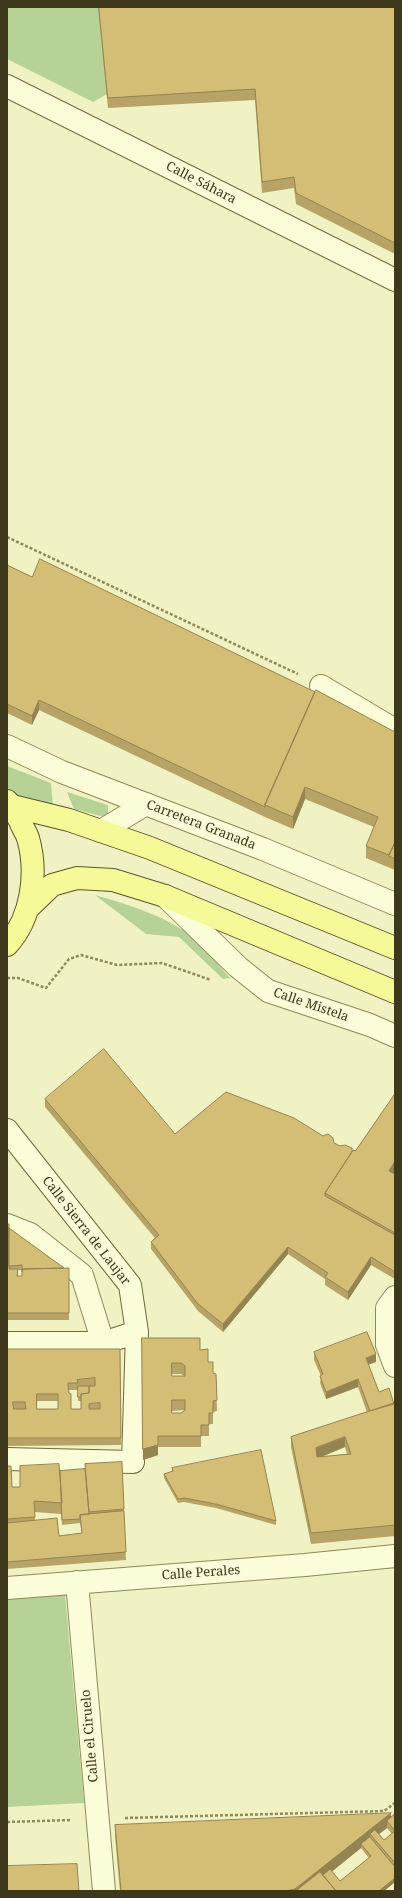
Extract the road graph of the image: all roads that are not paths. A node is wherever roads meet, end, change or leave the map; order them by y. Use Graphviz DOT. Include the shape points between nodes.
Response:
graph roads {
  1 [pos="7,86"];
  2 [pos="395,280"];
  3 [pos="321,686"];
  4 [pos="395,730"];
  5 [pos="7,746"];
  6 [pos="9,803"];
  7 [pos="146,804"];
  8 [pos="101,831"];
  9 [pos="165,896"];
  10 [pos="395,904"];
  11 [pos="28,908"];
  12 [pos="7,945"];
  13 [pos="395,948"];
  14 [pos="395,992"];
  15 [pos="395,1036"];
  16 [pos="7,1130"];
  17 [pos="7,1225"];
  18 [pos="395,1297"];
  19 [pos="137,1332"];
  20 [pos="7,1342"];
  21 [pos="103,1343"];
  22 [pos="395,1366"];
  23 [pos="7,1460"];
  24 [pos="395,1556"];
  25 [pos="77,1582"];
  26 [pos="7,1588"];
  27 [pos="104,1891"];
  1 -- 2 [label="street, Calle Sáhara"];
  3 -- 4 [label="street"];
  5 -- 7 [label="street, Carretera Granada" via="62,772"];
  6 -- 8 [label="main road"];
  6 -- 11 [label="main road" via="28,838 33,872"];
  7 -- 8 [label="street"];
  7 -- 10 [label="street, Carretera Granada" via="264,849"];
  8 -- 13 [label="main road" via="150,848"];
  9 -- 11 [label="main road" via="113,880 77,878 52,886"];
  9 -- 14 [label="main road"];
  9 -- 15 [label="street, Calle Mistela" via="268,991 370,1025"];
  11 -- 12 [label="main road"];
  16 -- 19 [label="street, Calle Sierra de Laujar" via="130,1285"];
  17 -- 21 [label="street" via="30,1234 82,1275"];
  18 -- 22 [label="street" via="387,1308 387,1345"];
  19 -- 21 [label="street"];
  19 -- 23 [label="street, Calle Sierra de Laujar" via="133,1462"];
  20 -- 21 [label="street"];
  24 -- 25 [label="street, Calle Perales"];
  25 -- 26 [label="street, Calle Perales"];
  25 -- 27 [label="street, Calle el Ciruelo"];
}
